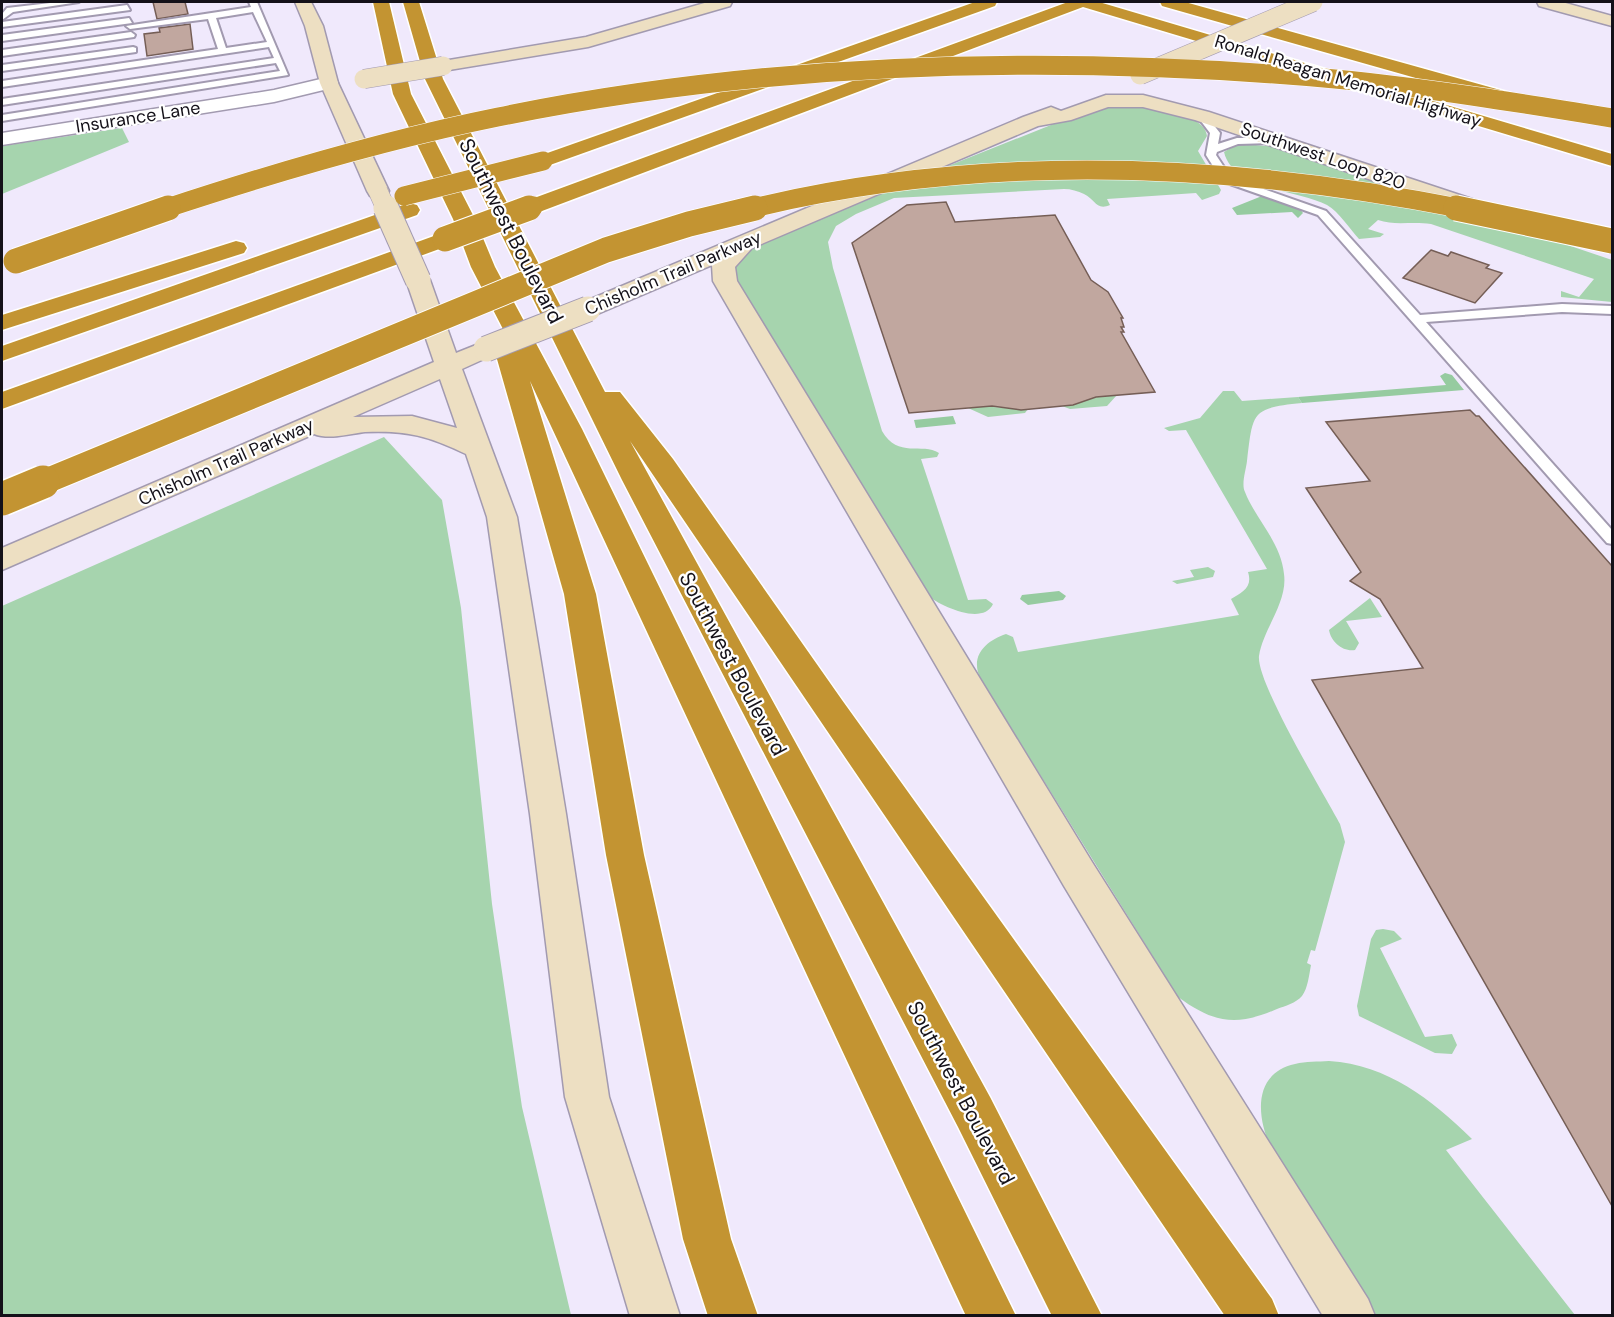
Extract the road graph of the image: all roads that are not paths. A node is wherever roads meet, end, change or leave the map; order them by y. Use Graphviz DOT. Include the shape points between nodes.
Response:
graph roads {
  1 [pos="75,2"];
  2 [pos="381,2"];
  3 [pos="411,2"];
  4 [pos="724,2"];
  5 [pos="989,2"];
  6 [pos="1083,2"];
  7 [pos="1168,2"];
  8 [pos="1218,2"];
  9 [pos="1313,2"];
  10 [pos="1548,2"];
  11 [pos="304,3"];
  12 [pos="127,4"];
  13 [pos="254,5"];
  14 [pos="211,16"];
  15 [pos="1612,21"];
  16 [pos="2,23"];
  17 [pos="130,27"];
  18 [pos="1175,29"];
  19 [pos="2,38"];
  20 [pos="271,44"];
  21 [pos="133,50"];
  22 [pos="223,51"];
  23 [pos="2,53"];
  24 [pos="278,60"];
  25 [pos="136,65"];
  26 [pos="2,68"];
  27 [pos="138,81"];
  28 [pos="2,84"];
  29 [pos="332,89"];
  30 [pos="2,102"];
  31 [pos="142,106"];
  32 [pos="1202,116"];
  33 [pos="2,118"];
  34 [pos="1030,122"];
  35 [pos="1612,124"];
  36 [pos="4,140"];
  37 [pos="1276,140"];
  38 [pos="1212,150"];
  39 [pos="1612,160"];
  40 [pos="1612,179"];
  41 [pos="406,203"];
  42 [pos="1612,241"];
  43 [pos="745,242"];
  44 [pos="1612,253"];
  45 [pos="9,263"];
  46 [pos="483,267"];
  47 [pos="1612,310"];
  48 [pos="1417,319"];
  49 [pos="2,323"];
  50 [pos="578,326"];
  51 [pos="2,354"];
  52 [pos="448,365"];
  53 [pos="85,370"];
  54 [pos="2,401"];
  55 [pos="2,406"];
  56 [pos="279,439"];
  57 [pos="478,449"];
  58 [pos="2,499"];
  59 [pos="1612,539"];
  60 [pos="2,560"];
  61 [pos="655,1316"];
  62 [pos="733,1316"];
  63 [pos="992,1316"];
  64 [pos="1078,1316"];
  65 [pos="1255,1316"];
  66 [pos="1351,1316"];
  1 -- 16 [label="lane" via="10,10"];
  2 -- 46 [label="highway, Southwest Boulevard" via="402,94 464,219"];
  3 -- 50 [label="highway, Southwest Boulevard" via="434,79"];
  4 -- 29 [label="main road, bridge" via="588,42 364,79"];
  5 -- 41 [label="highway, bridge" via="543,161"];
  6 -- 18 [label="highway, Ronald Reagan Memorial Highway"];
  6 -- 53 [label="highway, bridge"];
  7 -- 35 [label="highway, Ronald Reagan Memorial Highway"];
  8 -- 35 [label="highway"];
  9 -- 34 [label="main road, Chisholm Trail Parkway, bridge"];
  10 -- 15 [label="main road"];
  11 -- 29 [label="main road"];
  12 -- 16 [label="lane"];
  12 -- 17 [label="lane"];
  13 -- 14 [label="lane"];
  13 -- 20 [label="lane"];
  14 -- 17 [label="lane"];
  14 -- 22 [label="lane"];
  17 -- 19 [label="lane"];
  17 -- 21 [label="lane"];
  17 -- 23 [label="lane"];
  18 -- 39 [label="highway, Ronald Reagan Memorial Highway"];
  18 -- 40 [label="highway" via="1199,42"];
  20 -- 22 [label="lane"];
  20 -- 24 [label="lane"];
  21 -- 25 [label="lane"];
  21 -- 26 [label="lane"];
  22 -- 25 [label="lane"];
  24 -- 27 [label="lane"];
  24 -- 31 [label="lane" via="285,73"];
  25 -- 27 [label="lane"];
  25 -- 28 [label="lane"];
  27 -- 30 [label="lane"];
  27 -- 31 [label="lane"];
  29 -- 31 [label="street, Insurance Lane"];
  29 -- 52 [label="main road, bridge" via="418,280"];
  31 -- 33 [label="lane"];
  31 -- 36 [label="street, Insurance Lane"];
  32 -- 34 [label="main road, Southwest Loop 820" via="1161,104 1122,99"];
  32 -- 37 [label="main road, Southwest Loop 820"];
  32 -- 38 [label="lane" via="1215,133"];
  34 -- 43 [label="main road, Chisholm Trail Parkway"];
  35 -- 45 [label="highway, bridge" via="1374,84 1181,69 969,66 753,79 588,100 348,152 204,195"];
  37 -- 38 [label="lane" via="1237,141"];
  37 -- 44 [label="main road, Southwest Loop 820"];
  38 -- 48 [label="lane" via="1222,172 1234,182 1322,213"];
  41 -- 49 [label="highway"];
  41 -- 51 [label="highway"];
  42 -- 58 [label="highway, bridge" via="1390,196 1196,173 1045,170 856,188 742,210 606,250"];
  43 -- 50 [label="main road, Chisholm Trail Parkway"];
  43 -- 66 [label="main road" via="723,266 725,281 1078,874"];
  46 -- 62 [label="highway" via="580,594 627,866 707,1239"];
  46 -- 63 [label="highway, Southwest Boulevard" via="568,429"];
  47 -- 48 [label="lane" via="1562,309"];
  48 -- 59 [label="lane"];
  50 -- 52 [label="main road, Chisholm Trail Parkway, bridge" via="486,350"];
  50 -- 64 [label="highway, Southwest Boulevard" via="636,480 974,1112"];
  50 -- 65 [label="highway" via="663,465"];
  52 -- 56 [label="main road, Chisholm Trail Parkway"];
  52 -- 57 [label="main road"];
  53 -- 54 [label="highway"];
  53 -- 55 [label="highway"];
  56 -- 57 [label="main road" via="327,428 419,425"];
  56 -- 60 [label="main road, Chisholm Trail Parkway"];
  57 -- 61 [label="main road" via="502,517 586,1097"];
}
